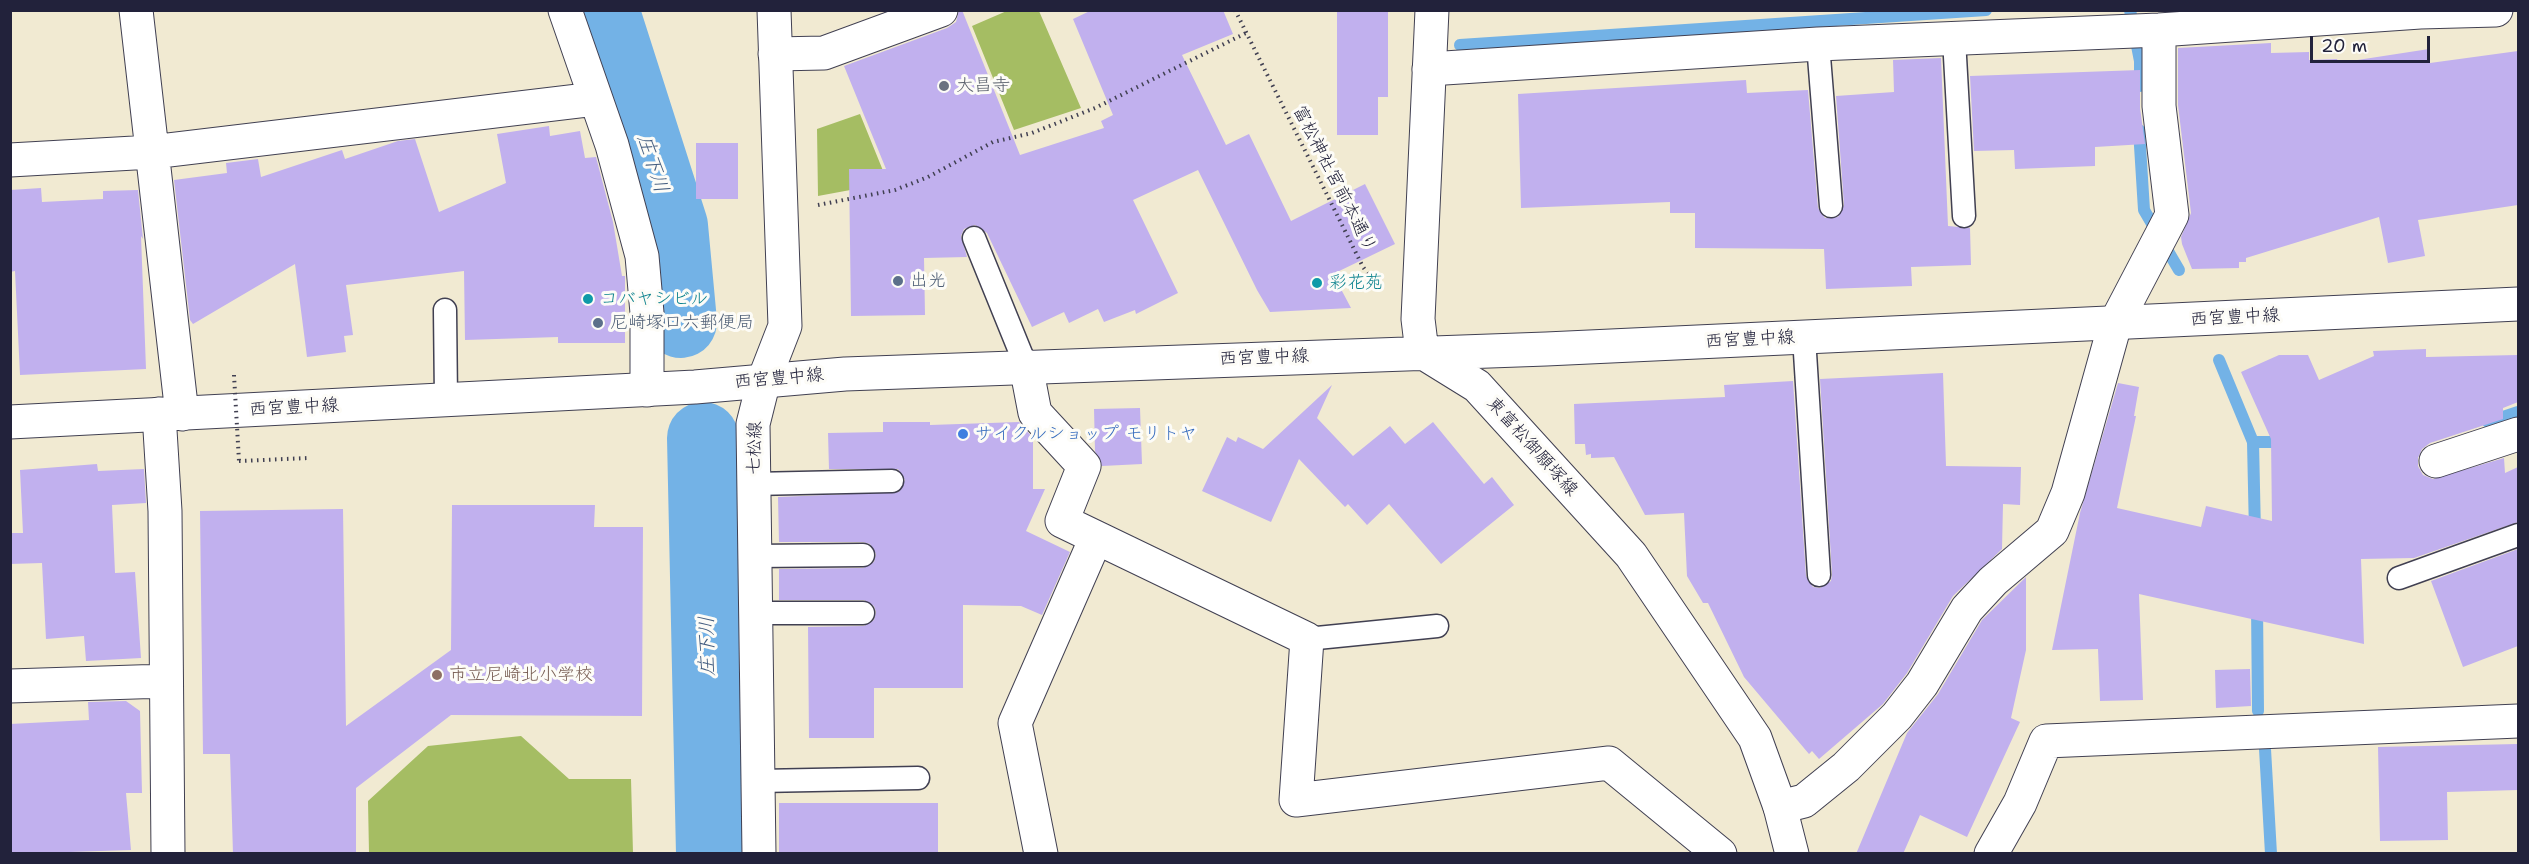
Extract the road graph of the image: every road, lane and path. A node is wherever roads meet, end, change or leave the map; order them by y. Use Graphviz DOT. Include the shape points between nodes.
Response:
graph roads {
  1 [pos="136,10"];
  2 [pos="565,10"];
  3 [pos="774,10"];
  4 [pos="941,10"];
  5 [pos="1235,10"];
  6 [pos="1432,10"];
  7 [pos="2496,10"];
  8 [pos="2420,11"];
  9 [pos="2267,16"];
  10 [pos="2142,30"];
  11 [pos="1246,33"];
  12 [pos="1954,39"];
  13 [pos="1818,44"];
  14 [pos="775,54"];
  15 [pos="1429,69"];
  16 [pos="595,99"];
  17 [pos="152,152"];
  18 [pos="10,160"];
  19 [pos="781,206"];
  20 [pos="1831,206"];
  21 [pos="1964,216"];
  22 [pos="974,238"];
  23 [pos="1383,295"];
  24 [pos="2518,304"];
  25 [pos="445,310"];
  26 [pos="2115,324"];
  27 [pos="1804,337"];
  28 [pos="1422,352"];
  29 [pos="1026,366"];
  30 [pos="234,375"];
  31 [pos="764,380"];
  32 [pos="647,390"];
  33 [pos="446,400"];
  34 [pos="170,414"];
  35 [pos="10,422"];
  36 [pos="2518,434"];
  37 [pos="308,458"];
  38 [pos="2436,461"];
  39 [pos="892,481"];
  40 [pos="753,484"];
  41 [pos="2518,535"];
  42 [pos="1096,538"];
  43 [pos="863,555"];
  44 [pos="754,556"];
  45 [pos="1819,575"];
  46 [pos="2399,578"];
  47 [pos="754,613"];
  48 [pos="863,613"];
  49 [pos="1437,626"];
  50 [pos="1307,639"];
  51 [pos="166,681"];
  52 [pos="10,686"];
  53 [pos="2518,721"];
  54 [pos="918,778"];
  55 [pos="759,781"];
  56 [pos="1780,807"];
  57 [pos="1793,853"];
  58 [pos="168,854"];
  59 [pos="759,854"];
  60 [pos="1041,854"];
  61 [pos="1720,854"];
  62 [pos="1991,854"];
  1 -- 17 [label="street"];
  2 -- 16 [label="street"];
  3 -- 14 [label="street, 七松線"];
  4 -- 14 [label="street" via="824,53"];
  5 -- 11 [label="path, 富松神社宮前本通り"];
  6 -- 15 [label="street"];
  7 -- 8 [label="street"];
  8 -- 9 [label="street"];
  9 -- 10 [label="street"];
  10 -- 12 [label="street"];
  10 -- 26 [label="street" via="2159,106 2172,215"];
  11 -- 19 [label="path" via="1095,108 1032,133 993,142 895,190 857,199"];
  11 -- 23 [label="path, 富松神社宮前本通り" via="1363,267"];
  12 -- 13 [label="street"];
  12 -- 21 [label="lane"];
  13 -- 15 [label="street"];
  13 -- 20 [label="lane"];
  14 -- 19 [label="street, 七松線"];
  15 -- 28 [label="street" via="1418,319"];
  16 -- 17 [label="street"];
  16 -- 32 [label="street" via="621,174 642,256"];
  17 -- 18 [label="street"];
  17 -- 34 [label="street"];
  19 -- 31 [label="street, 七松線" via="785,326"];
  22 -- 29 [label="lane"];
  24 -- 26 [label="street, 西宮豊中線"];
  25 -- 33 [label="lane"];
  26 -- 27 [label="street, 西宮豊中線"];
  26 -- 56 [label="street" via="2068,493 2052,531 1993,581 1967,609 1898,716 1804,801"];
  27 -- 28 [label="street, 西宮豊中線"];
  27 -- 45 [label="lane"];
  28 -- 29 [label="street, 西宮豊中線"];
  28 -- 56 [label="street, 東富松御願塚線" via="1477,386 1631,555 1755,738"];
  29 -- 31 [label="street, 西宮豊中線"];
  29 -- 42 [label="street" via="1035,413 1084,466 1062,521"];
  30 -- 37 [label="path, bridge" via="239,462"];
  31 -- 32 [label="street, 西宮豊中線"];
  31 -- 40 [label="street, 七松線" via="753,424"];
  32 -- 33 [label="street, 西宮豊中線"];
  33 -- 34 [label="street, 西宮豊中線"];
  34 -- 35 [label="street, 西宮豊中線"];
  34 -- 51 [label="street" via="165,511"];
  36 -- 38 [label="street"];
  39 -- 40 [label="lane"];
  40 -- 44 [label="street, 七松線"];
  41 -- 46 [label="lane"];
  42 -- 50 [label="street"];
  42 -- 60 [label="street" via="1015,723"];
  43 -- 44 [label="lane"];
  44 -- 47 [label="street, 七松線"];
  47 -- 48 [label="lane"];
  47 -- 55 [label="street, 七松線"];
  49 -- 50 [label="lane"];
  50 -- 61 [label="street" via="1296,800 1610,763"];
  51 -- 52 [label="street"];
  51 -- 58 [label="street"];
  53 -- 62 [label="street" via="2046,741 2020,803"];
  54 -- 55 [label="lane"];
  55 -- 59 [label="street, 七松線"];
  56 -- 57 [label="street, 東富松御願塚線"];
}
